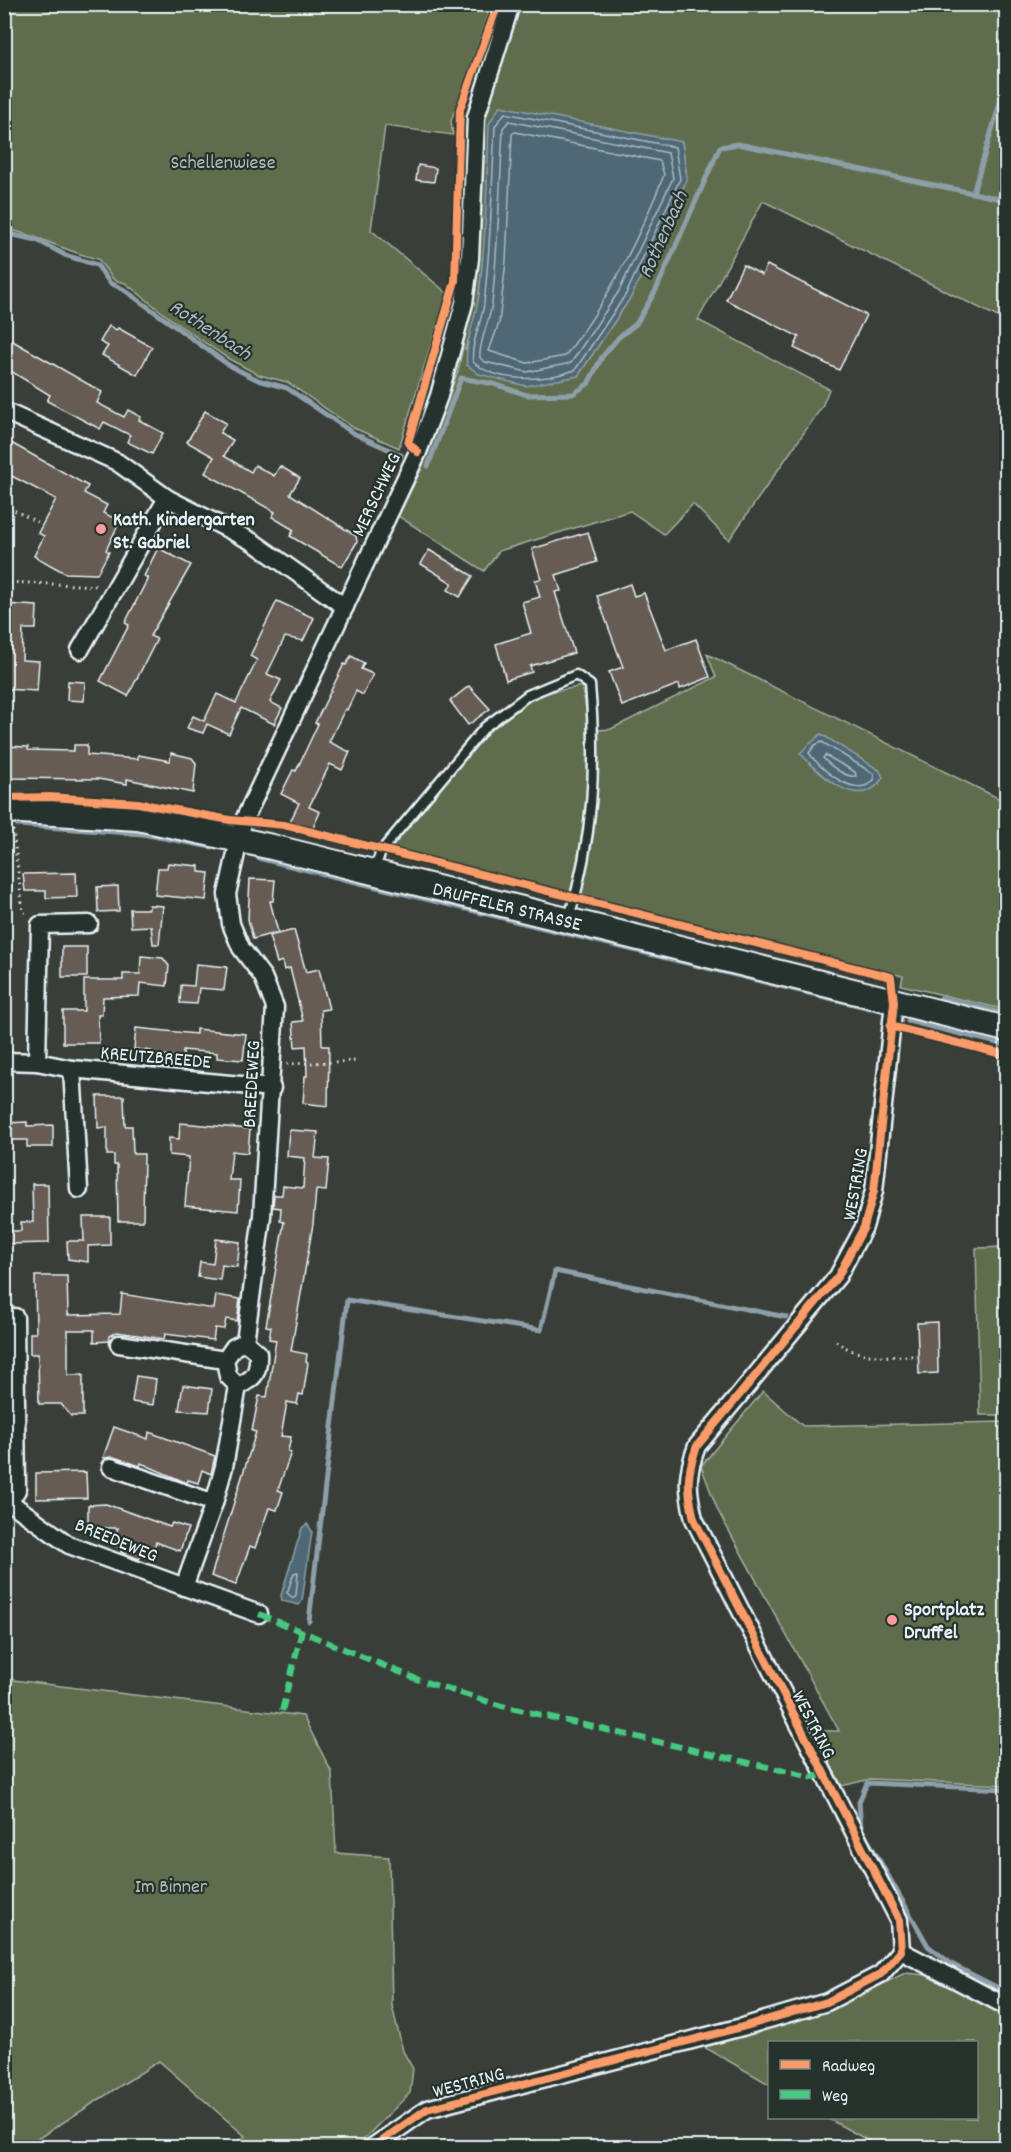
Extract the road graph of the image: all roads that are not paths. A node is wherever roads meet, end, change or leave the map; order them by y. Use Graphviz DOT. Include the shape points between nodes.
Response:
graph roads {
  1 [pos="512,4"];
  2 [pos="4,411"];
  3 [pos="167,498"];
  4 [pos="345,607"];
  5 [pos="80,650"];
  6 [pos="8,810"];
  7 [pos="238,840"];
  8 [pos="373,873"];
  9 [pos="568,922"];
  10 [pos="89,924"];
  11 [pos="894,1002"];
  12 [pos="1006,1029"];
  13 [pos="4,1061"];
  14 [pos="37,1062"];
  15 [pos="72,1069"];
  16 [pos="272,1088"];
  17 [pos="79,1189"];
  18 [pos="15,1317"];
  19 [pos="245,1342"];
  20 [pos="119,1344"];
  21 [pos="225,1360"];
  22 [pos="238,1386"];
  23 [pos="111,1467"];
  24 [pos="7,1500"];
  25 [pos="214,1503"];
  26 [pos="183,1587"];
  27 [pos="259,1614"];
  28 [pos="901,1950"];
  29 [pos="1006,2006"];
  30 [pos="371,2148"];
  1 -- 4 [label="street, MERSCHWEG" via="476,117 470,258 454,346 418,452"];
  2 -- 3 [label="street" via="117,462"];
  3 -- 4 [label="street" via="253,542"];
  3 -- 5 [label="street"];
  4 -- 7 [label="street, MERSCHWEG" via="247,810"];
  6 -- 7 [label="street, DRUFFELER STRASSE" via="138,818"];
  7 -- 8 [label="street, DRUFFELER STRASSE"];
  7 -- 16 [label="street, BREEDEWEG" via="227,894 231,924 275,1007"];
  8 -- 9 [label="street, DRUFFELER STRASSE"];
  8 -- 9 [label="lane" via="382,850 485,727 528,695 576,675 590,685 595,779 587,839"];
  9 -- 11 [label="street, DRUFFELER STRASSE"];
  10 -- 14 [label="street" via="40,925"];
  11 -- 12 [label="street, DRUFFELER STRASSE"];
  11 -- 28 [label="street, WESTRING" via="874,1191 864,1227 838,1276 697,1446 688,1472 688,1494 694,1519 898,1920"];
  13 -- 14 [label="street, KREUTZBREEDE"];
  14 -- 15 [label="street, KREUTZBREEDE"];
  15 -- 16 [label="street, KREUTZBREEDE"];
  15 -- 17 [label="street, KREUTZBREEDE"];
  16 -- 19 [label="street, BREEDEWEG"];
  18 -- 24 [label="street, BREEDEWEG" via="17,1490"];
  19 -- 21 [label="street" via="234,1347"];
  19 -- 22 [label="street" via="258,1353 259,1369 252,1380"];
  20 -- 21 [label="street"];
  21 -- 22 [label="street" via="228,1376"];
  22 -- 25 [label="street"];
  23 -- 25 [label="street"];
  24 -- 26 [label="street, BREEDEWEG" via="69,1545"];
  25 -- 26 [label="street"];
  26 -- 27 [label="street, BREEDEWEG"];
  28 -- 29 [label="street"];
  28 -- 30 [label="street, WESTRING" via="881,1974 827,2002 742,2028 427,2109"];
}
